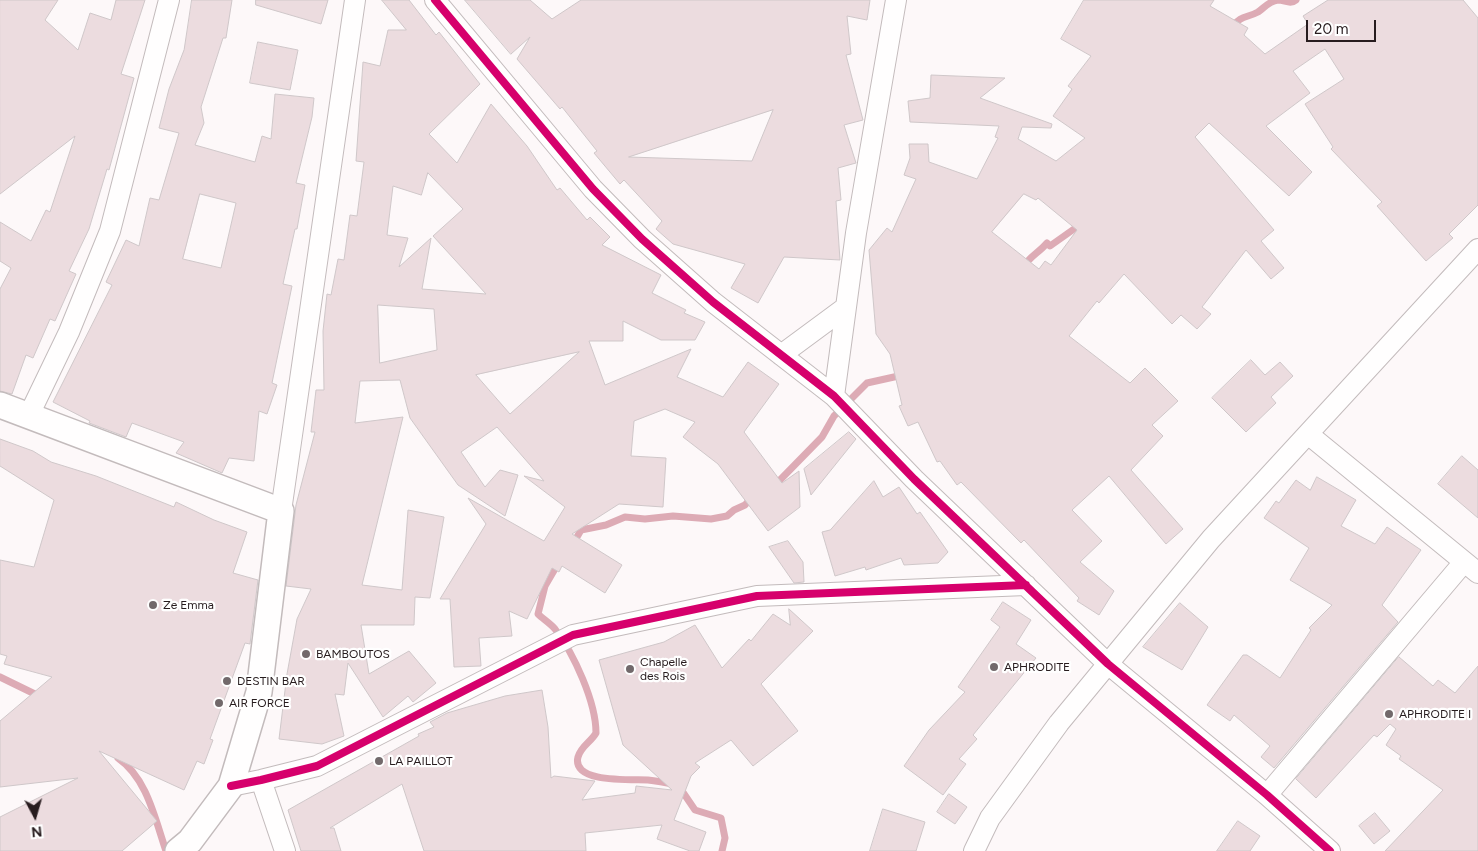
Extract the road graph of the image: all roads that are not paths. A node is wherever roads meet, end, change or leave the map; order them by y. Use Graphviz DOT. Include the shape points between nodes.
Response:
graph roads {
  1 [pos="169,0"];
  2 [pos="356,0"];
  3 [pos="435,0"];
  4 [pos="896,0"];
  5 [pos="1478,249"];
  6 [pos="846,307"];
  7 [pos="781,355"];
  8 [pos="841,404"];
  9 [pos="0,405"];
  10 [pos="29,415"];
  11 [pos="1308,434"];
  12 [pos="280,510"];
  13 [pos="1471,568"];
  14 [pos="1026,585"];
  15 [pos="1108,664"];
  16 [pos="261,780"];
  17 [pos="231,786"];
  18 [pos="1267,795"];
  19 [pos="178,851"];
  20 [pos="285,851"];
  21 [pos="974,851"];
  22 [pos="1330,851"];
  1 -- 10 [label="street" via="110,231 69,332"];
  2 -- 12 [label="street"];
  3 -- 7 [label="street" via="593,189 642,239 713,302"];
  4 -- 6 [label="street"];
  5 -- 11 [label="street"];
  6 -- 7 [label="street"];
  6 -- 8 [label="street"];
  7 -- 8 [label="street"];
  8 -- 14 [label="street" via="914,479"];
  9 -- 10 [label="street"];
  10 -- 12 [label="street"];
  11 -- 13 [label="street"];
  11 -- 15 [label="street" via="1211,539"];
  12 -- 17 [label="street" via="259,692"];
  13 -- 18 [label="street"];
  14 -- 15 [label="street"];
  14 -- 16 [label="street" via="757,596 573,635 317,766"];
  15 -- 18 [label="street"];
  15 -- 21 [label="street" via="990,818"];
  16 -- 17 [label="street"];
  16 -- 20 [label="street"];
  17 -- 19 [label="street"];
  18 -- 22 [label="street"];
}
